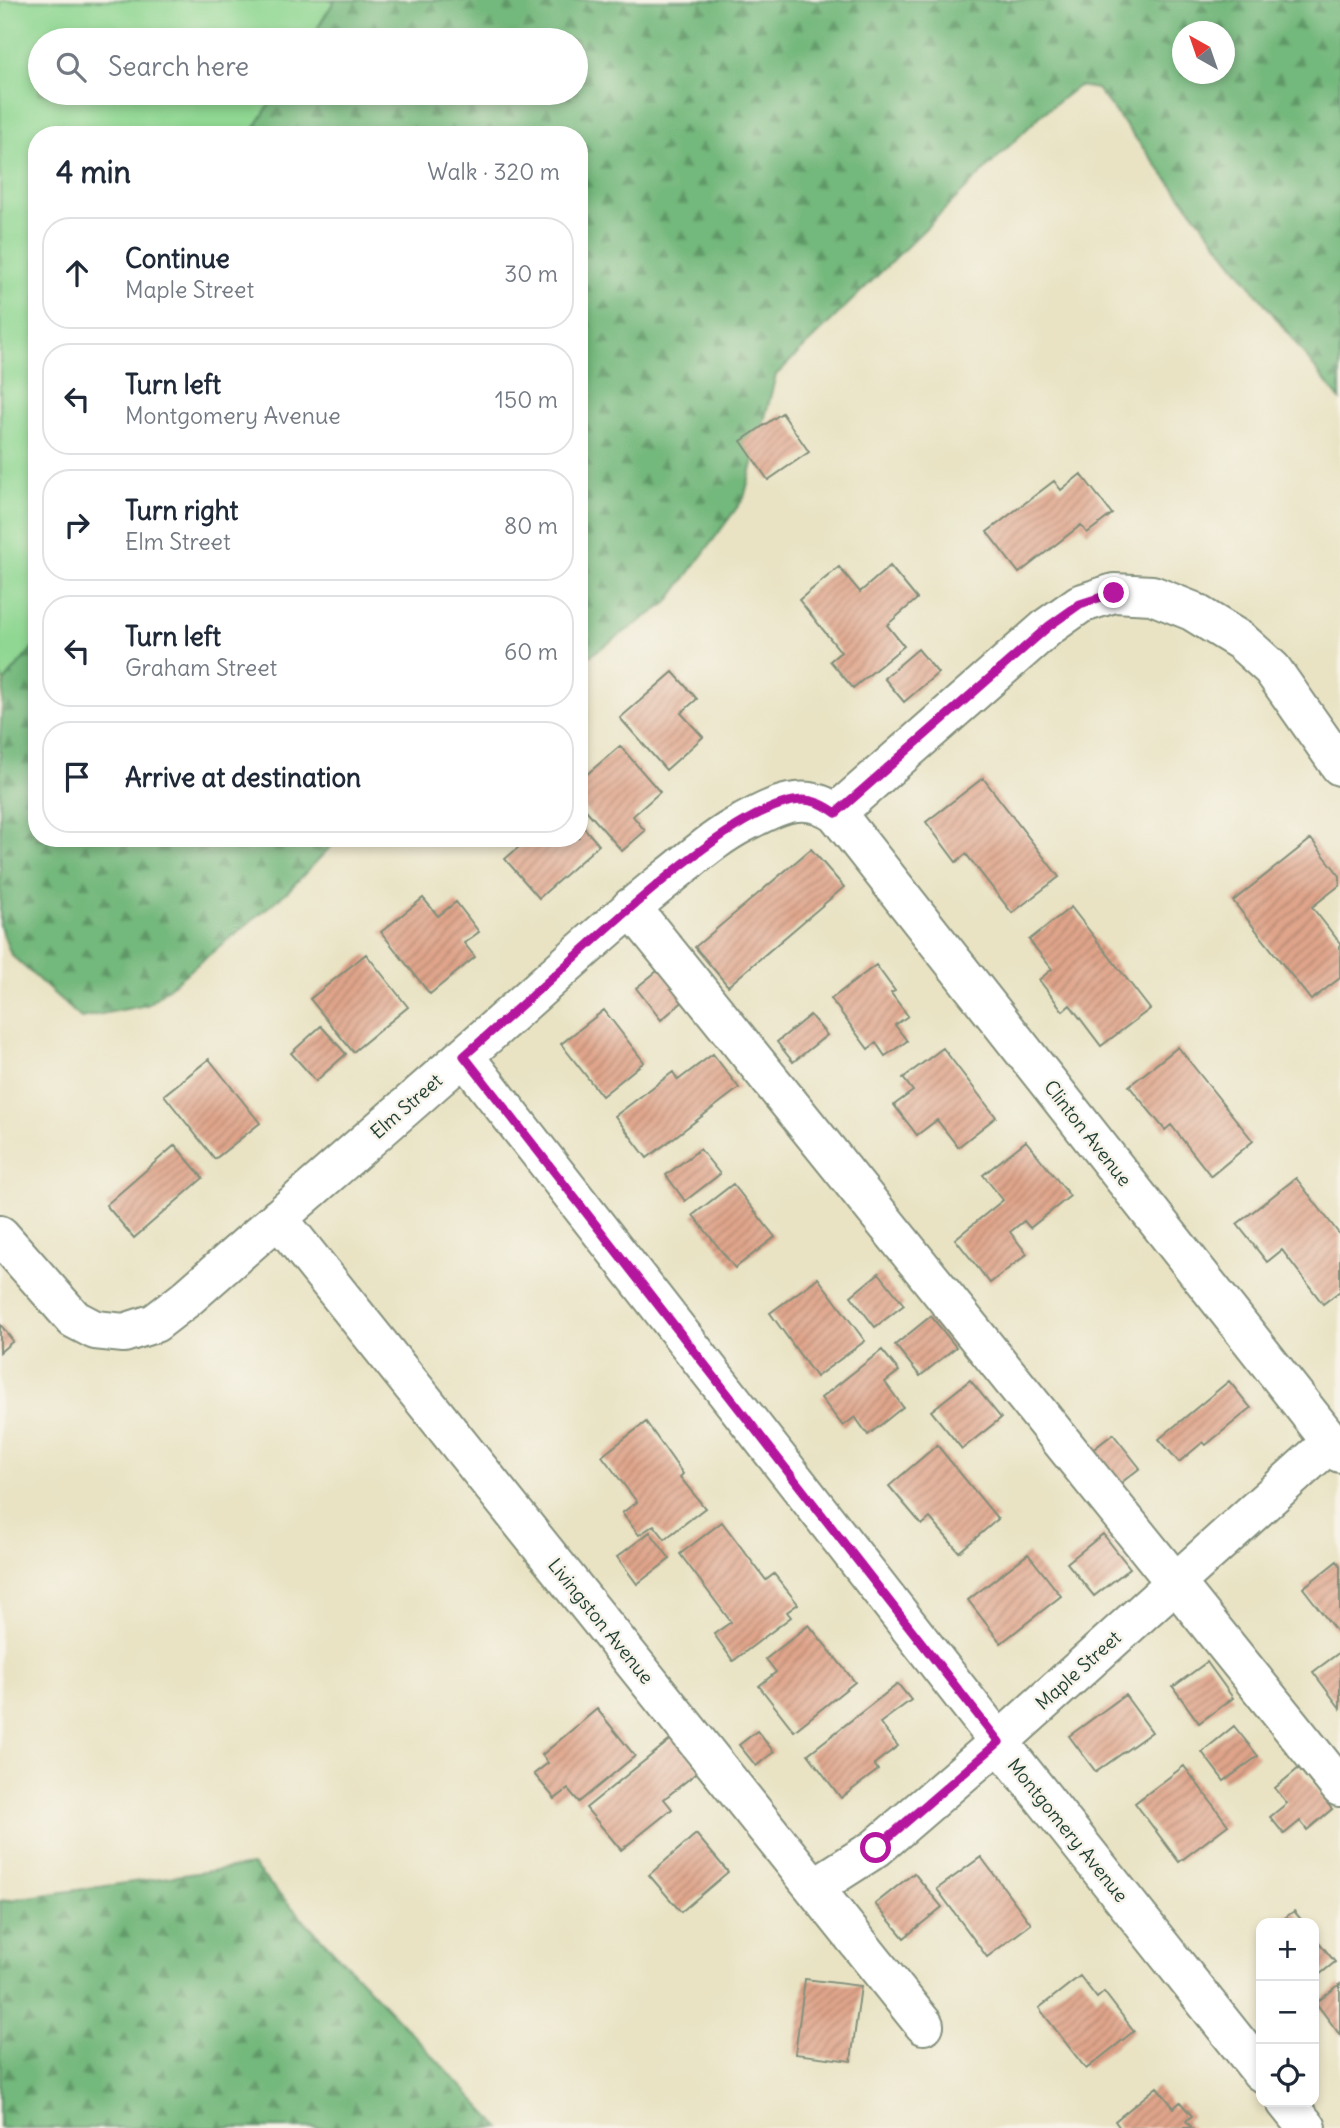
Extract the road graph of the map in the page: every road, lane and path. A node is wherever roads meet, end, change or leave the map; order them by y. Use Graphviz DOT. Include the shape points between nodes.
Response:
graph roads {
  1 [pos="1340,766"];
  2 [pos="836,813"];
  3 [pos="631,907"];
  4 [pos="464,1056"];
  5 [pos="278,1218"];
  6 [pos="10,1246"];
  7 [pos="1336,1447"];
  8 [pos="1176,1581"];
  9 [pos="999,1742"];
  10 [pos="1340,1787"];
  11 [pos="816,1887"];
  12 [pos="924,2025"];
  13 [pos="1256,2066"];
  14 [pos="1290,2107"];
  15 [pos="1307,2128"];
  1 -- 2 [label="street" via="1272,669 1241,641 1192,611 1152,595 1114,593 1080,604 1049,626"];
  2 -- 3 [label="street, Elm Street" via="825,805 802,800 775,808 715,840"];
  2 -- 7 [label="street, Clinton Avenue"];
  3 -- 4 [label="street, Elm Street"];
  3 -- 8 [label="street"];
  4 -- 5 [label="street, Elm Street"];
  4 -- 9 [label="street, Montgomery Avenue"];
  5 -- 6 [label="street, Elm Street" via="155,1323 124,1333 95,1330 74,1319"];
  5 -- 11 [label="street, Livingston Avenue"];
  7 -- 8 [label="street, Maple Street"];
  8 -- 9 [label="street, Maple Street"];
  8 -- 10 [label="street"];
  9 -- 11 [label="street, Maple Street" via="876,1848"];
  9 -- 13 [label="street, Montgomery Avenue"];
  11 -- 12 [label="street, Livingston Avenue"];
  14 -- 15 [label="street"];
}
